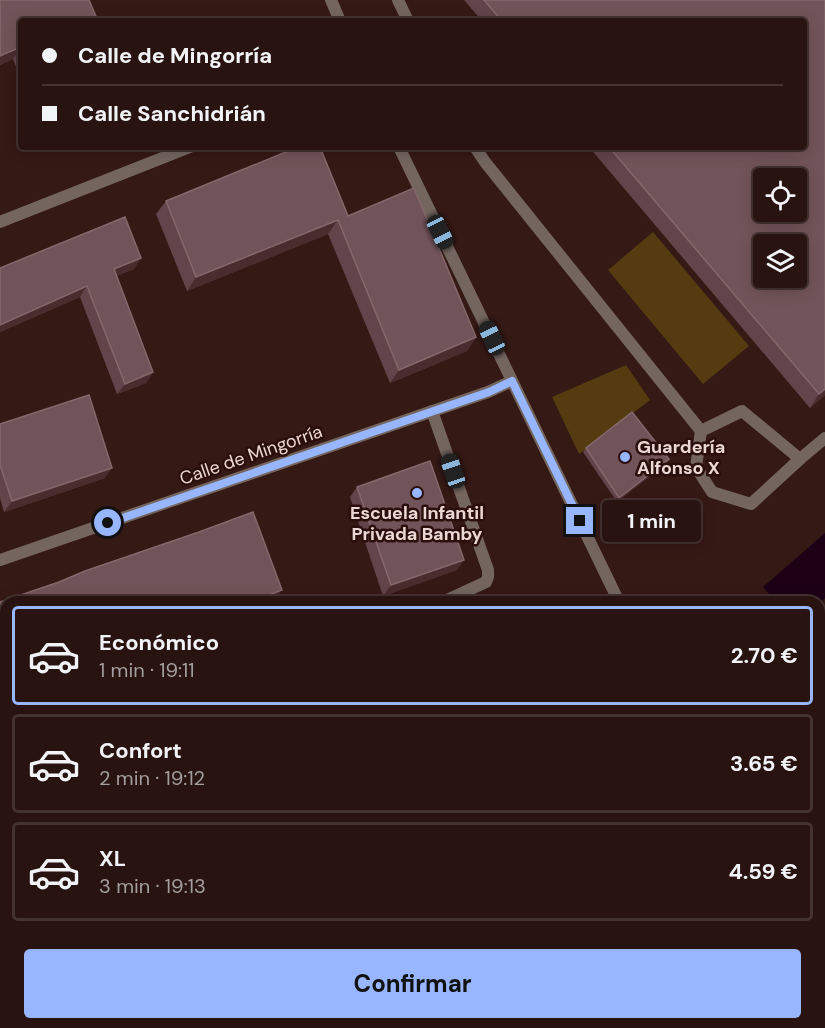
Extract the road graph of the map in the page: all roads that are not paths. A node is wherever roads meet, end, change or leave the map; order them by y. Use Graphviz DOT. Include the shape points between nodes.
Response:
graph roads {
  1 [pos="331,0"];
  2 [pos="398,0"];
  3 [pos="339,18"];
  4 [pos="407,18"];
  5 [pos="182,150"];
  6 [pos="400,150"];
  7 [pos="477,150"];
  8 [pos="0,222"];
  9 [pos="512,381"];
  10 [pos="432,411"];
  11 [pos="701,431"];
  12 [pos="825,438"];
  13 [pos="800,459"];
  14 [pos="0,560"];
  15 [pos="456,596"];
  16 [pos="617,596"];
  1 -- 3 [label="street"];
  2 -- 4 [label="street"];
  5 -- 8 [label="street"];
  6 -- 9 [label="street"];
  7 -- 11 [label="street"];
  9 -- 10 [label="street, Calle de Mingorría"];
  9 -- 16 [label="street"];
  10 -- 14 [label="street, Calle de Mingorría"];
  10 -- 15 [label="street" via="488,570 486,582"];
  11 -- 13 [label="street" via="742,411"];
  11 -- 13 [label="street" via="696,466 712,492 751,504"];
  12 -- 13 [label="street"];
}
